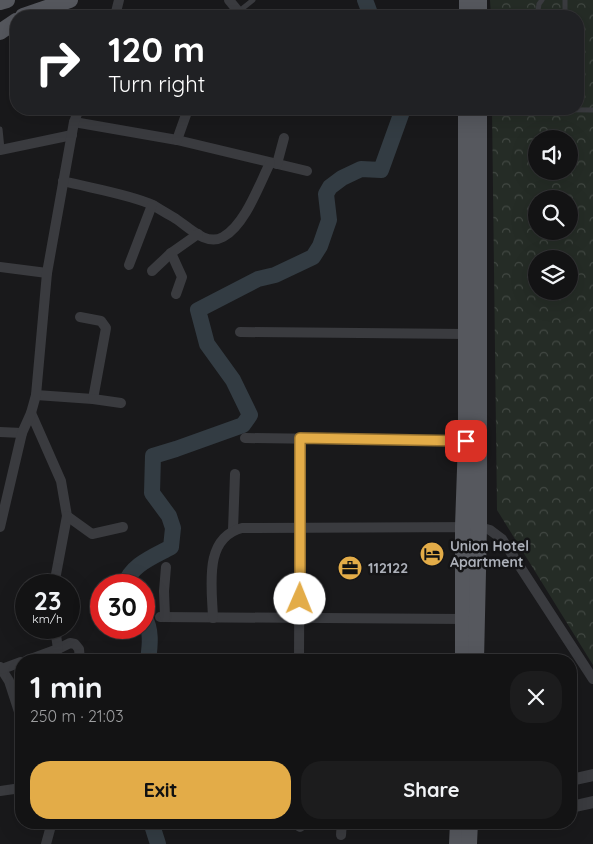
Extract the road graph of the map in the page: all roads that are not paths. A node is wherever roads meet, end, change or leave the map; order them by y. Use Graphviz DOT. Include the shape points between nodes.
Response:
graph roads {
  1 [pos="7,0"];
  2 [pos="70,0"];
  3 [pos="229,0"];
  4 [pos="253,0"];
  5 [pos="0,2"];
  6 [pos="41,10"];
  7 [pos="237,10"];
  8 [pos="244,10"];
  9 [pos="77,115"];
  10 [pos="186,115"];
  11 [pos="466,115"];
  12 [pos="479,115"];
  13 [pos="74,122"];
  14 [pos="0,129"];
  15 [pos="0,133"];
  16 [pos="72,136"];
  17 [pos="284,138"];
  18 [pos="177,140"];
  19 [pos="1,150"];
  20 [pos="273,164"];
  21 [pos="307,171"];
  22 [pos="63,181"];
  23 [pos="152,205"];
  24 [pos="198,234"];
  25 [pos="171,253"];
  26 [pos="129,265"];
  27 [pos="0,267"];
  28 [pos="152,271"];
  29 [pos="46,273"];
  30 [pos="176,294"];
  31 [pos="80,317"];
  32 [pos="240,332"];
  33 [pos="470,342"];
  34 [pos="36,395"];
  35 [pos="94,398"];
  36 [pos="121,402"];
  37 [pos="31,413"];
  38 [pos="0,432"];
  39 [pos="22,433"];
  40 [pos="245,438"];
  41 [pos="300,438"];
  42 [pos="466,441"];
  43 [pos="235,474"];
  44 [pos="5,481"];
  45 [pos="67,516"];
  46 [pos="0,527"];
  47 [pos="123,527"];
  48 [pos="471,527"];
  49 [pos="300,528"];
  50 [pos="233,530"];
  51 [pos="166,567"];
  52 [pos="56,574"];
  53 [pos="299,617"];
  54 [pos="213,618"];
  55 [pos="464,619"];
  56 [pos="57,639"];
  57 [pos="58,649"];
  58 [pos="44,654"];
  59 [pos="79,654"];
  60 [pos="299,654"];
  61 [pos="463,654"];
  62 [pos="476,654"];
  63 [pos="577,654"];
  64 [pos="577,654"];
  65 [pos="15,664"];
  66 [pos="1,668"];
  67 [pos="593,679"];
  68 [pos="15,700"];
  69 [pos="593,776"];
  70 [pos="577,779"];
  71 [pos="15,789"];
  72 [pos="0,791"];
  73 [pos="593,802"];
  74 [pos="577,806"];
  75 [pos="50,829"];
  76 [pos="341,829"];
  77 [pos="466,829"];
  78 [pos="470,829"];
  79 [pos="341,835"];
  80 [pos="46,844"];
  81 [pos="457,844"];
  82 [pos="469,844"];
  1 -- 5 [label="main road"];
  2 -- 6 [label="main road"];
  3 -- 7 [label="street"];
  4 -- 8 [label="lane"];
  9 -- 13 [label="street"];
  10 -- 18 [label="street"];
  11 -- 33 [label="main road"];
  12 -- 33 [label="main road"];
  13 -- 16 [label="street"];
  13 -- 18 [label="street"];
  14 -- 15 [label="lane"];
  15 -- 19 [label="lane"];
  16 -- 19 [label="street"];
  16 -- 22 [label="street"];
  17 -- 20 [label="street"];
  18 -- 20 [label="street"];
  20 -- 21 [label="street"];
  20 -- 24 [label="street" via="235,227 216,240"];
  22 -- 23 [label="street"];
  22 -- 29 [label="street"];
  23 -- 24 [label="street"];
  23 -- 26 [label="street"];
  24 -- 25 [label="street"];
  25 -- 28 [label="street"];
  25 -- 30 [label="street" via="182,278"];
  27 -- 29 [label="street"];
  29 -- 34 [label="street"];
  31 -- 35 [label="street" via="101,321 106,328"];
  32 -- 33 [label="street"];
  33 -- 42 [label="main road"];
  33 -- 48 [label="main road"];
  34 -- 35 [label="street"];
  34 -- 37 [label="street"];
  35 -- 36 [label="street"];
  37 -- 39 [label="street"];
  37 -- 45 [label="street" via="61,481"];
  38 -- 39 [label="street"];
  39 -- 44 [label="street"];
  40 -- 41 [label="street"];
  41 -- 42 [label="street"];
  41 -- 49 [label="street"];
  42 -- 48 [label="main road"];
  43 -- 50 [label="street"];
  44 -- 46 [label="street"];
  45 -- 47 [label="street" via="92,534"];
  45 -- 52 [label="street"];
  48 -- 49 [label="street"];
  48 -- 55 [label="main road"];
  48 -- 62 [label="main road"];
  48 -- 64 [label="street" via="490,530 502,539"];
  49 -- 50 [label="street"];
  49 -- 53 [label="street"];
  50 -- 54 [label="street" via="213,556"];
  51 -- 54 [label="street" via="162,617"];
  53 -- 54 [label="street"];
  53 -- 55 [label="street"];
  53 -- 60 [label="street"];
  55 -- 61 [label="main road"];
  56 -- 57 [label="street"];
  57 -- 58 [label="street"];
  57 -- 59 [label="street" via="75,644"];
  63 -- 67 [label="street"];
  65 -- 66 [label="street"];
  66 -- 68 [label="street"];
  69 -- 70 [label="street"];
  71 -- 72 [label="street"];
  73 -- 74 [label="street"];
  75 -- 80 [label="street"];
  76 -- 79 [label="street"];
  77 -- 81 [label="main road"];
  78 -- 82 [label="main road"];
}
